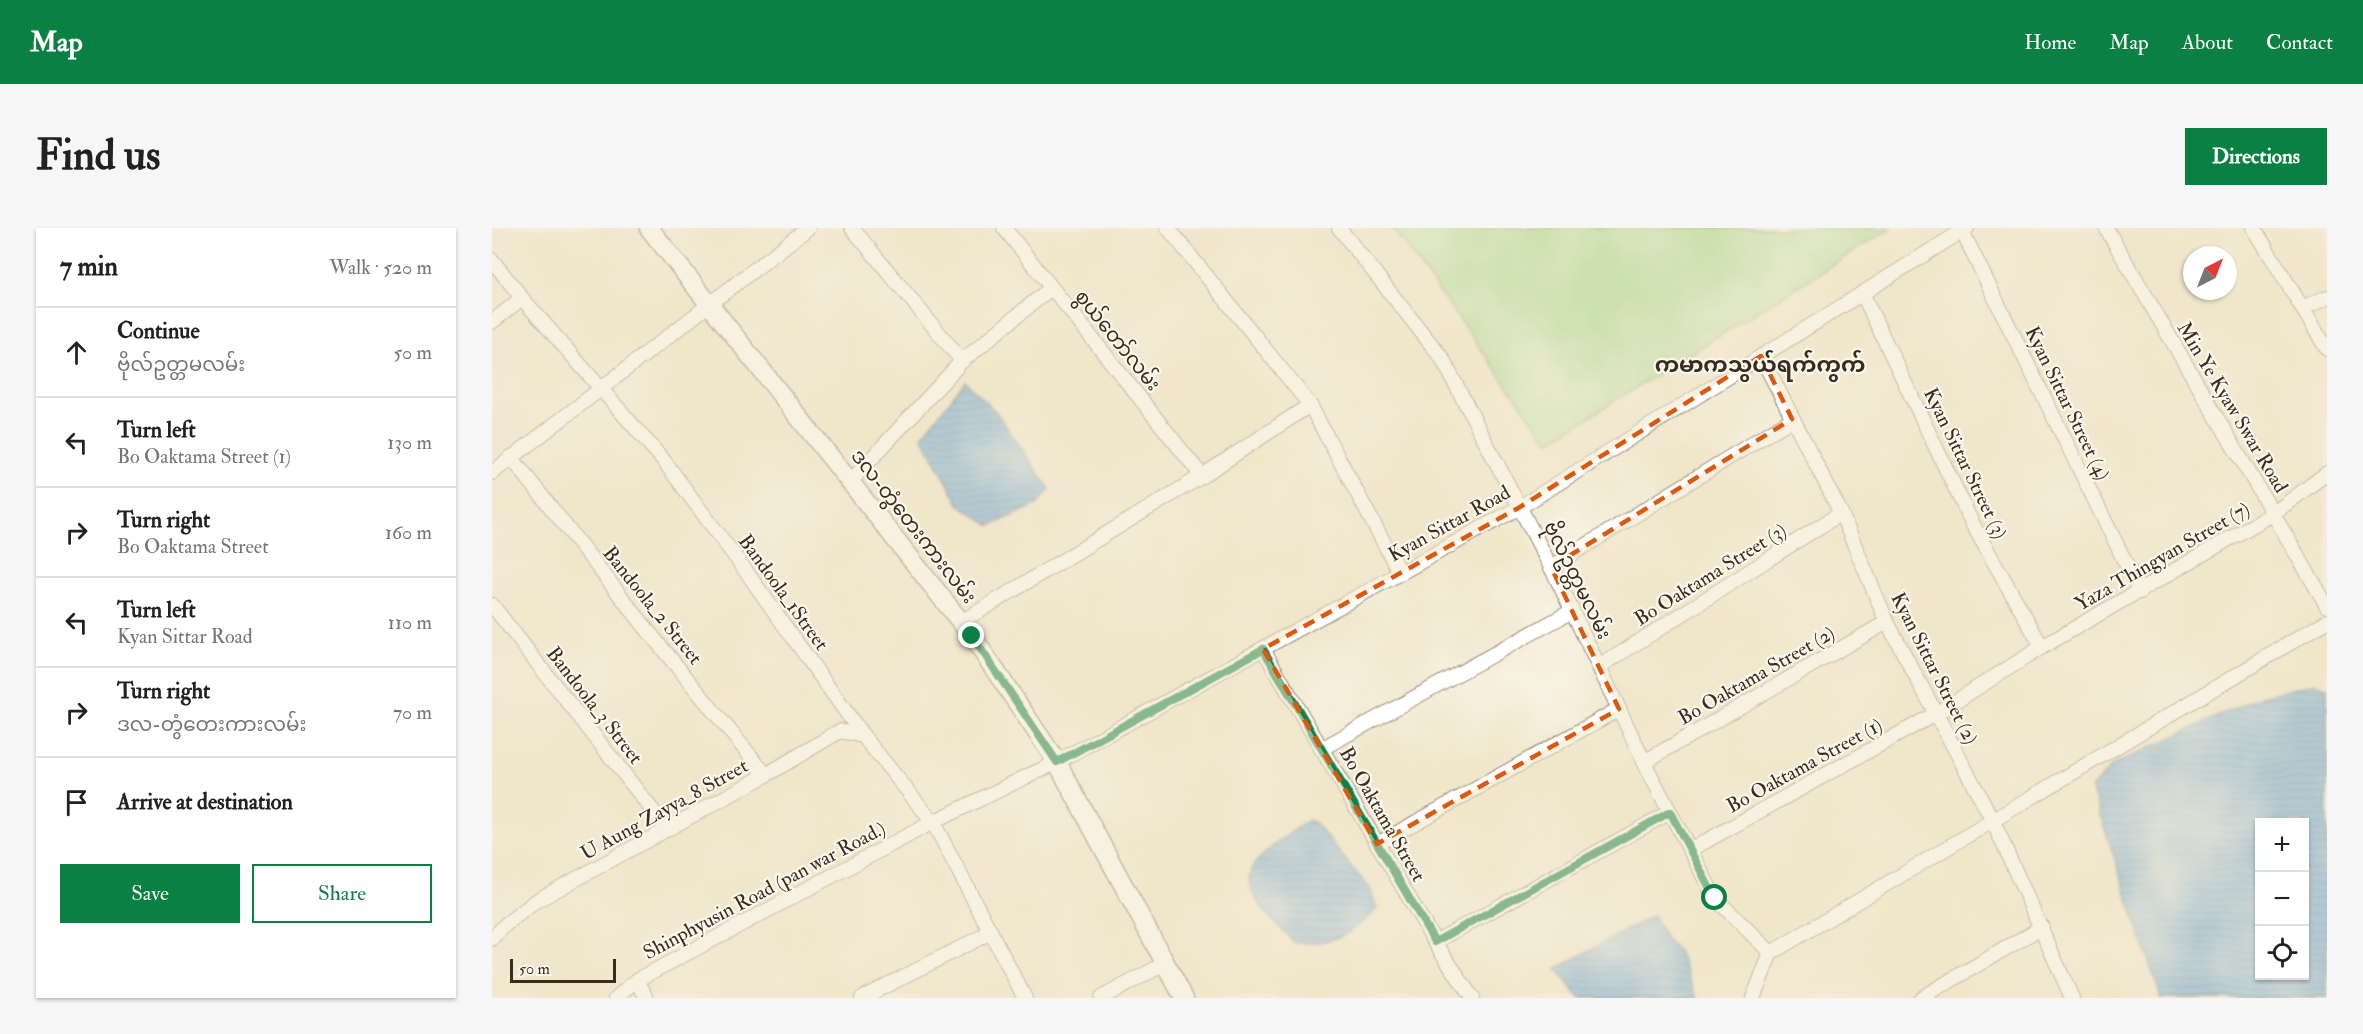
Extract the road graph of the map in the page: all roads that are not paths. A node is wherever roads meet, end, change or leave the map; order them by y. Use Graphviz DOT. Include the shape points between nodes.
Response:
graph roads {
  1 [pos="649,228"];
  2 [pos="808,228"];
  3 [pos="852,228"];
  4 [pos="1168,228"];
  5 [pos="1339,228"];
  6 [pos="2106,228"];
  7 [pos="2254,228"];
  8 [pos="1008,229"];
  9 [pos="1964,230"];
  10 [pos="492,260"];
  11 [pos="1051,288"];
  12 [pos="1862,293"];
  13 [pos="2327,297"];
  14 [pos="522,298"];
  15 [pos="709,303"];
  16 [pos="2302,308"];
  17 [pos="492,322"];
  18 [pos="2327,349"];
  19 [pos="1761,356"];
  20 [pos="962,361"];
  21 [pos="599,388"];
  22 [pos="1310,405"];
  23 [pos="1792,419"];
  24 [pos="511,457"];
  25 [pos="492,472"];
  26 [pos="2327,473"];
  27 [pos="1202,476"];
  28 [pos="850,482"];
  29 [pos="1520,507"];
  30 [pos="1841,513"];
  31 [pos="2274,513"];
  32 [pos="1551,567"];
  33 [pos="1400,573"];
  34 [pos="2140,592"];
  35 [pos="2327,606"];
  36 [pos="1572,611"];
  37 [pos="495,614"];
  38 [pos="2327,621"];
  39 [pos="961,622"];
  40 [pos="1887,622"];
  41 [pos="2042,647"];
  42 [pos="1263,649"];
  43 [pos="1599,667"];
  44 [pos="1619,709"];
  45 [pos="1937,713"];
  46 [pos="863,736"];
  47 [pos="1322,749"];
  48 [pos="1057,762"];
  49 [pos="1644,762"];
  50 [pos="766,775"];
  51 [pos="1670,812"];
  52 [pos="1992,819"];
  53 [pos="933,822"];
  54 [pos="667,829"];
  55 [pos="1377,843"];
  56 [pos="1690,850"];
  57 [pos="492,917"];
  58 [pos="506,924"];
  59 [pos="2042,927"];
  60 [pos="991,932"];
  61 [pos="492,939"];
  62 [pos="1435,942"];
  63 [pos="1771,953"];
  64 [pos="1166,963"];
  65 [pos="637,980"];
  66 [pos="616,998"];
  67 [pos="647,998"];
  68 [pos="862,998"];
  69 [pos="1025,998"];
  70 [pos="1101,998"];
  71 [pos="1184,998"];
  72 [pos="1472,998"];
  73 [pos="1753,998"];
  74 [pos="1921,998"];
  75 [pos="2073,998"];
  1 -- 15 [label="main road, ဒလ-တွံတေးကားလမ်း"];
  2 -- 15 [label="street"];
  3 -- 20 [label="street"];
  4 -- 22 [label="street"];
  5 -- 29 [label="street, ဗိုလ်ဥတ္တမလမ်း" via="1442,358"];
  6 -- 31 [label="street, Min Ye Kyaw Swar Road"];
  7 -- 16 [label="street"];
  8 -- 11 [label="street, စွယ်တော်လမ်း"];
  9 -- 12 [label="street, Kyan Sittar Road"];
  9 -- 34 [label="street, Kyan Sittar Street (4)"];
  10 -- 14 [label="street, Bandoola_1Street"];
  11 -- 20 [label="street"];
  11 -- 27 [label="street, စွယ်တော်လမ်း"];
  12 -- 19 [label="street, Kyan Sittar Road"];
  12 -- 41 [label="street, Kyan Sittar Street (3)" via="1972,523"];
  13 -- 16 [label="street"];
  14 -- 17 [label="street"];
  14 -- 21 [label="street, Bandoola_1Street"];
  15 -- 21 [label="street"];
  15 -- 28 [label="main road, ဒလ-တွံတေးကားလမ်း"];
  16 -- 18 [label="street"];
  19 -- 23 [label="street, Kyan Sittar Street (2)"];
  19 -- 29 [label="street, Kyan Sittar Road"];
  20 -- 28 [label="street"];
  21 -- 24 [label="street"];
  21 -- 46 [label="street, Bandoola_1Street" via="664,461"];
  22 -- 27 [label="street"];
  22 -- 33 [label="street"];
  23 -- 30 [label="street, Kyan Sittar Street (2)"];
  23 -- 32 [label="street"];
  24 -- 25 [label="street"];
  24 -- 50 [label="street, Bandoola_2 Street"];
  26 -- 31 [label="street, Yaza Thingyan Street (7)"];
  27 -- 39 [label="street"];
  28 -- 39 [label="main road, ဒလ-တွံတေးကားလမ်း"];
  29 -- 32 [label="street, ဗိုလ်ဥတ္တမလမ်း"];
  29 -- 33 [label="street, Kyan Sittar Road"];
  30 -- 40 [label="street, Kyan Sittar Street (2)"];
  30 -- 43 [label="street, Bo Oaktama Street (3)"];
  31 -- 34 [label="street, Yaza Thingyan Street (7)"];
  31 -- 35 [label="street, Min Ye Kyaw Swar Road"];
  32 -- 36 [label="street, ဗိုလ်ဥတ္တမလမ်း"];
  33 -- 42 [label="street, Kyan Sittar Road"];
  34 -- 41 [label="street, Yaza Thingyan Street (7)"];
  36 -- 43 [label="street, ဗိုလ်ဥတ္တမလမ်း"];
  36 -- 47 [label="street"];
  37 -- 54 [label="street, Bandoola_3 Street"];
  38 -- 52 [label="street"];
  39 -- 48 [label="main road, ဒလ-တွံတေးကားလမ်း"];
  40 -- 45 [label="street, Kyan Sittar Street (2)"];
  40 -- 49 [label="street, Bo Oaktama Street (2)"];
  41 -- 45 [label="street, Yaza Thingyan Street (7)"];
  42 -- 47 [label="street, Bo Oaktama Street"];
  42 -- 48 [label="street, Kyan Sittar Road"];
  43 -- 44 [label="street, ဗိုလ်ဥတ္တမလမ်း"];
  44 -- 49 [label="street, ဗိုလ်ဥတ္တမလမ်း"];
  44 -- 55 [label="street"];
  45 -- 52 [label="street, Kyan Sittar Street (2)"];
  45 -- 56 [label="street, Bo Oaktama Street (1)"];
  46 -- 50 [label="street, U Aung Zayya_8 Street" via="840,731"];
  46 -- 53 [label="street, Bandoola_1Street"];
  47 -- 55 [label="street, Bo Oaktama Street"];
  48 -- 53 [label="street, Kyan Sittar Road"];
  48 -- 64 [label="main road, ဒလ-တွံတေးကားလမ်း"];
  49 -- 51 [label="street, ဗိုလ်ဥတ္တမလမ်း"];
  50 -- 54 [label="street, U Aung Zayya_8 Street"];
  51 -- 56 [label="street, ဗိုလ်ဥတ္တမလမ်း"];
  51 -- 62 [label="street"];
  52 -- 59 [label="street, Kyan Sittar Street (2)"];
  52 -- 63 [label="street"];
  53 -- 60 [label="street, Bandoola_1Street"];
  53 -- 65 [label="street, Shinphyusin Road (pan war Road.)"];
  54 -- 58 [label="street, U Aung Zayya_8 Street" via="536,900"];
  55 -- 62 [label="street, Bo Oaktama Street"];
  56 -- 63 [label="street, ဗိုလ်ဥတ္တမလမ်း" via="1715,898"];
  57 -- 58 [label="street"];
  58 -- 61 [label="street, U Aung Zayya_8 Street"];
  59 -- 74 [label="street"];
  59 -- 75 [label="street, Kyan Sittar Street (2)"];
  60 -- 68 [label="street"];
  60 -- 69 [label="street, Bandoola_1Street"];
  62 -- 72 [label="street, Bo Oaktama Street"];
  63 -- 73 [label="street"];
  64 -- 70 [label="street"];
  64 -- 71 [label="main road, ဒလ-တွံတေးကားလမ်း"];
  65 -- 66 [label="street, Shinphyusin Road (pan war Road.)"];
  65 -- 67 [label="street"];
}
